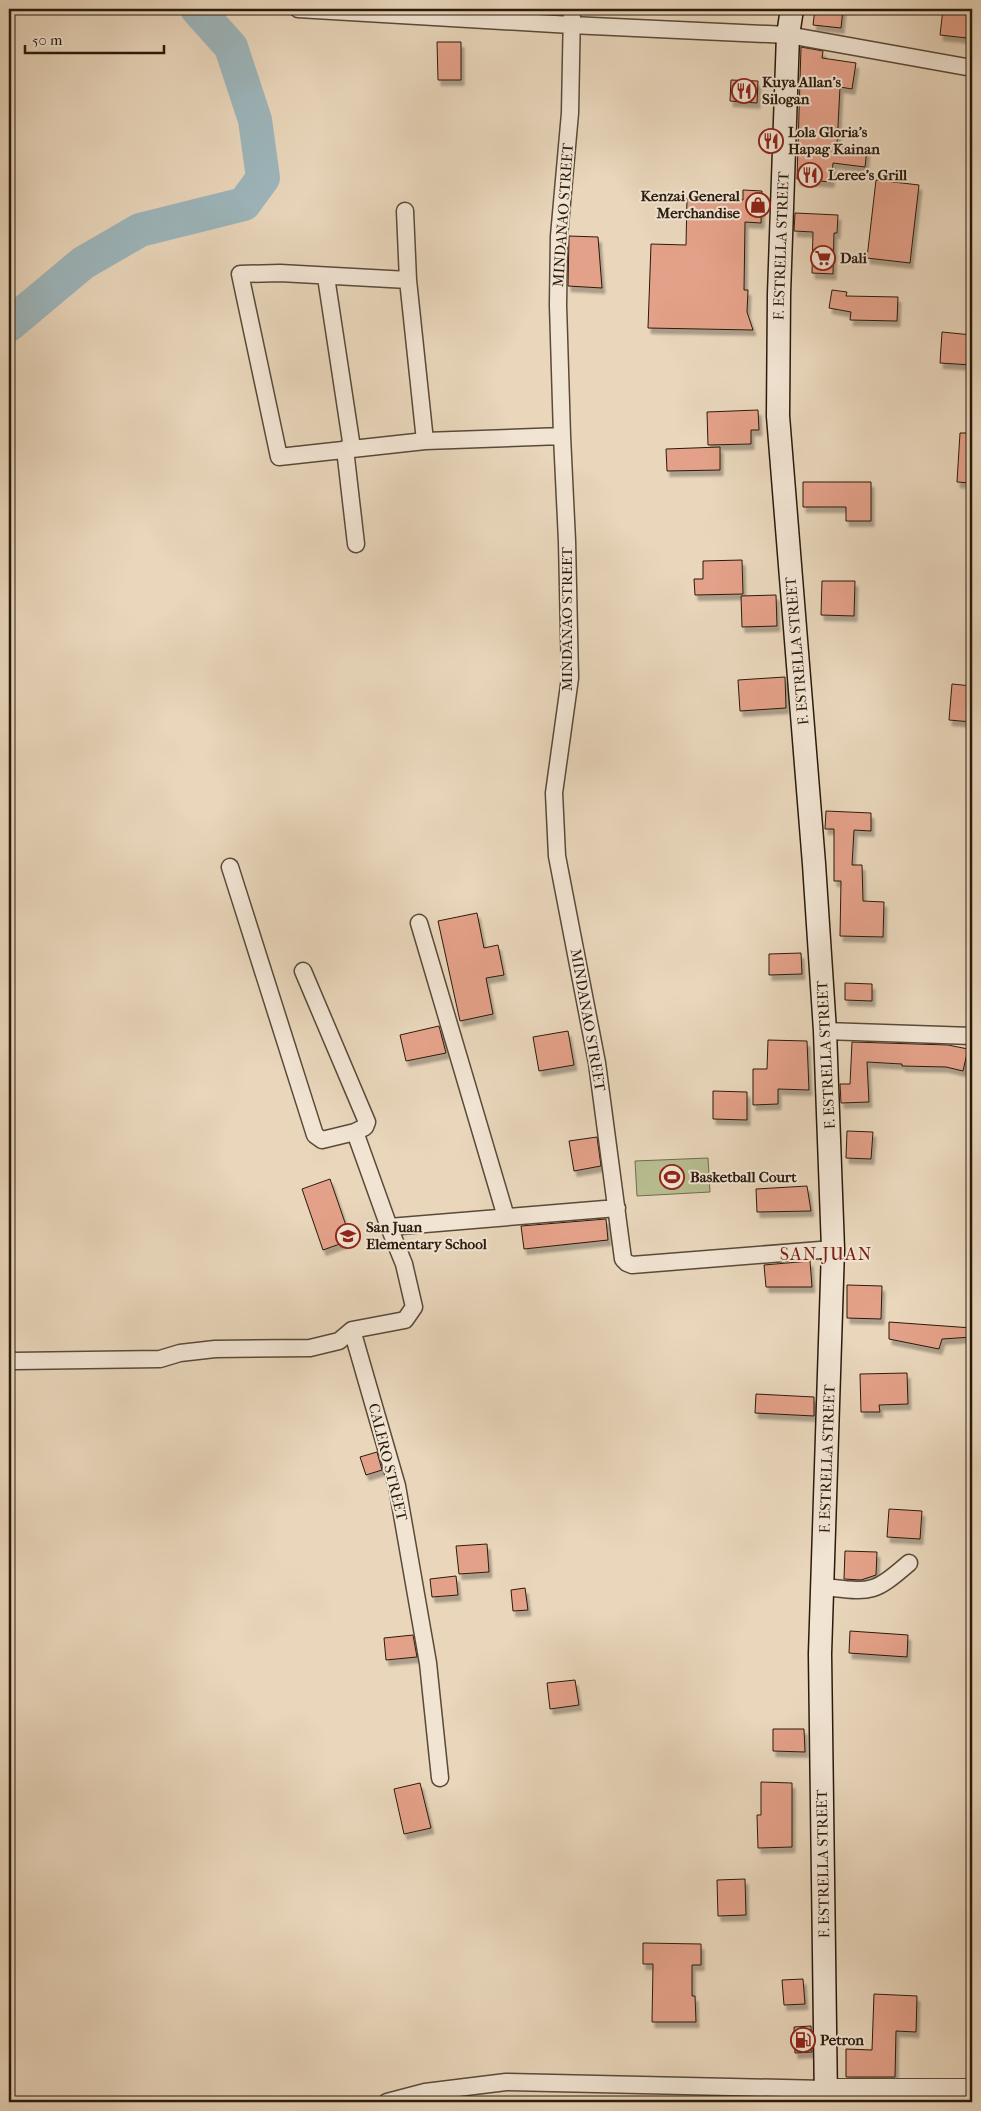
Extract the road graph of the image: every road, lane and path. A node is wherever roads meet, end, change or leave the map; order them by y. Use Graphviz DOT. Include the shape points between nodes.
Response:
graph roads {
  1 [pos="298,9"];
  2 [pos="792,9"];
  3 [pos="375,11"];
  4 [pos="571,17"];
  5 [pos="788,35"];
  6 [pos="972,68"];
  7 [pos="405,211"];
  8 [pos="326,277"];
  9 [pos="408,280"];
  10 [pos="562,436"];
  11 [pos="425,440"];
  12 [pos="349,449"];
  13 [pos="356,544"];
  14 [pos="230,867"];
  15 [pos="419,923"];
  16 [pos="303,971"];
  17 [pos="825,1030"];
  18 [pos="972,1036"];
  19 [pos="355,1132"];
  20 [pos="617,1208"];
  21 [pos="506,1217"];
  22 [pos="389,1227"];
  23 [pos="833,1250"];
  24 [pos="352,1330"];
  25 [pos="9,1360"];
  26 [pos="909,1563"];
  27 [pos="822,1587"];
  28 [pos="440,1778"];
  29 [pos="972,2089"];
  30 [pos="826,2096"];
  31 [pos="387,2102"];
  1 -- 3 [label="street"];
  2 -- 5 [label="main road, F. ESTRELLA STREET"];
  3 -- 4 [label="street"];
  4 -- 5 [label="street"];
  4 -- 10 [label="street, MINDANAO STREET" via="570,114 559,236"];
  5 -- 6 [label="street"];
  5 -- 17 [label="main road, F. ESTRELLA STREET" via="778,416"];
  7 -- 9 [label="street"];
  8 -- 9 [label="street"];
  8 -- 12 [label="street"];
  8 -- 12 [label="street" via="240,274 279,457"];
  9 -- 11 [label="street"];
  10 -- 11 [label="street"];
  10 -- 20 [label="street, MINDANAO STREET" via="568,541 570,678 554,794 557,856 597,1063"];
  11 -- 12 [label="street"];
  12 -- 13 [label="street"];
  14 -- 19 [label="street" via="316,1135 322,1140"];
  15 -- 21 [label="street"];
  16 -- 19 [label="street" via="366,1122 365,1127"];
  17 -- 18 [label="street"];
  17 -- 23 [label="main road, F. ESTRELLA STREET"];
  19 -- 22 [label="street"];
  20 -- 21 [label="street"];
  20 -- 23 [label="street, MINDANAO STREET" via="623,1259 632,1265"];
  21 -- 22 [label="street"];
  22 -- 24 [label="street" via="404,1264 414,1307 404,1320"];
  23 -- 27 [label="main road, F. ESTRELLA STREET"];
  24 -- 25 [label="street" via="339,1341 310,1348 215,1349 160,1359"];
  24 -- 28 [label="street, CALERO STREET" via="397,1486 428,1663"];
  26 -- 27 [label="street" via="873,1590"];
  27 -- 30 [label="main road, F. ESTRELLA STREET" via="820,1654"];
  29 -- 30 [label="street"];
  30 -- 31 [label="street" via="506,2082 425,2092"];
}
